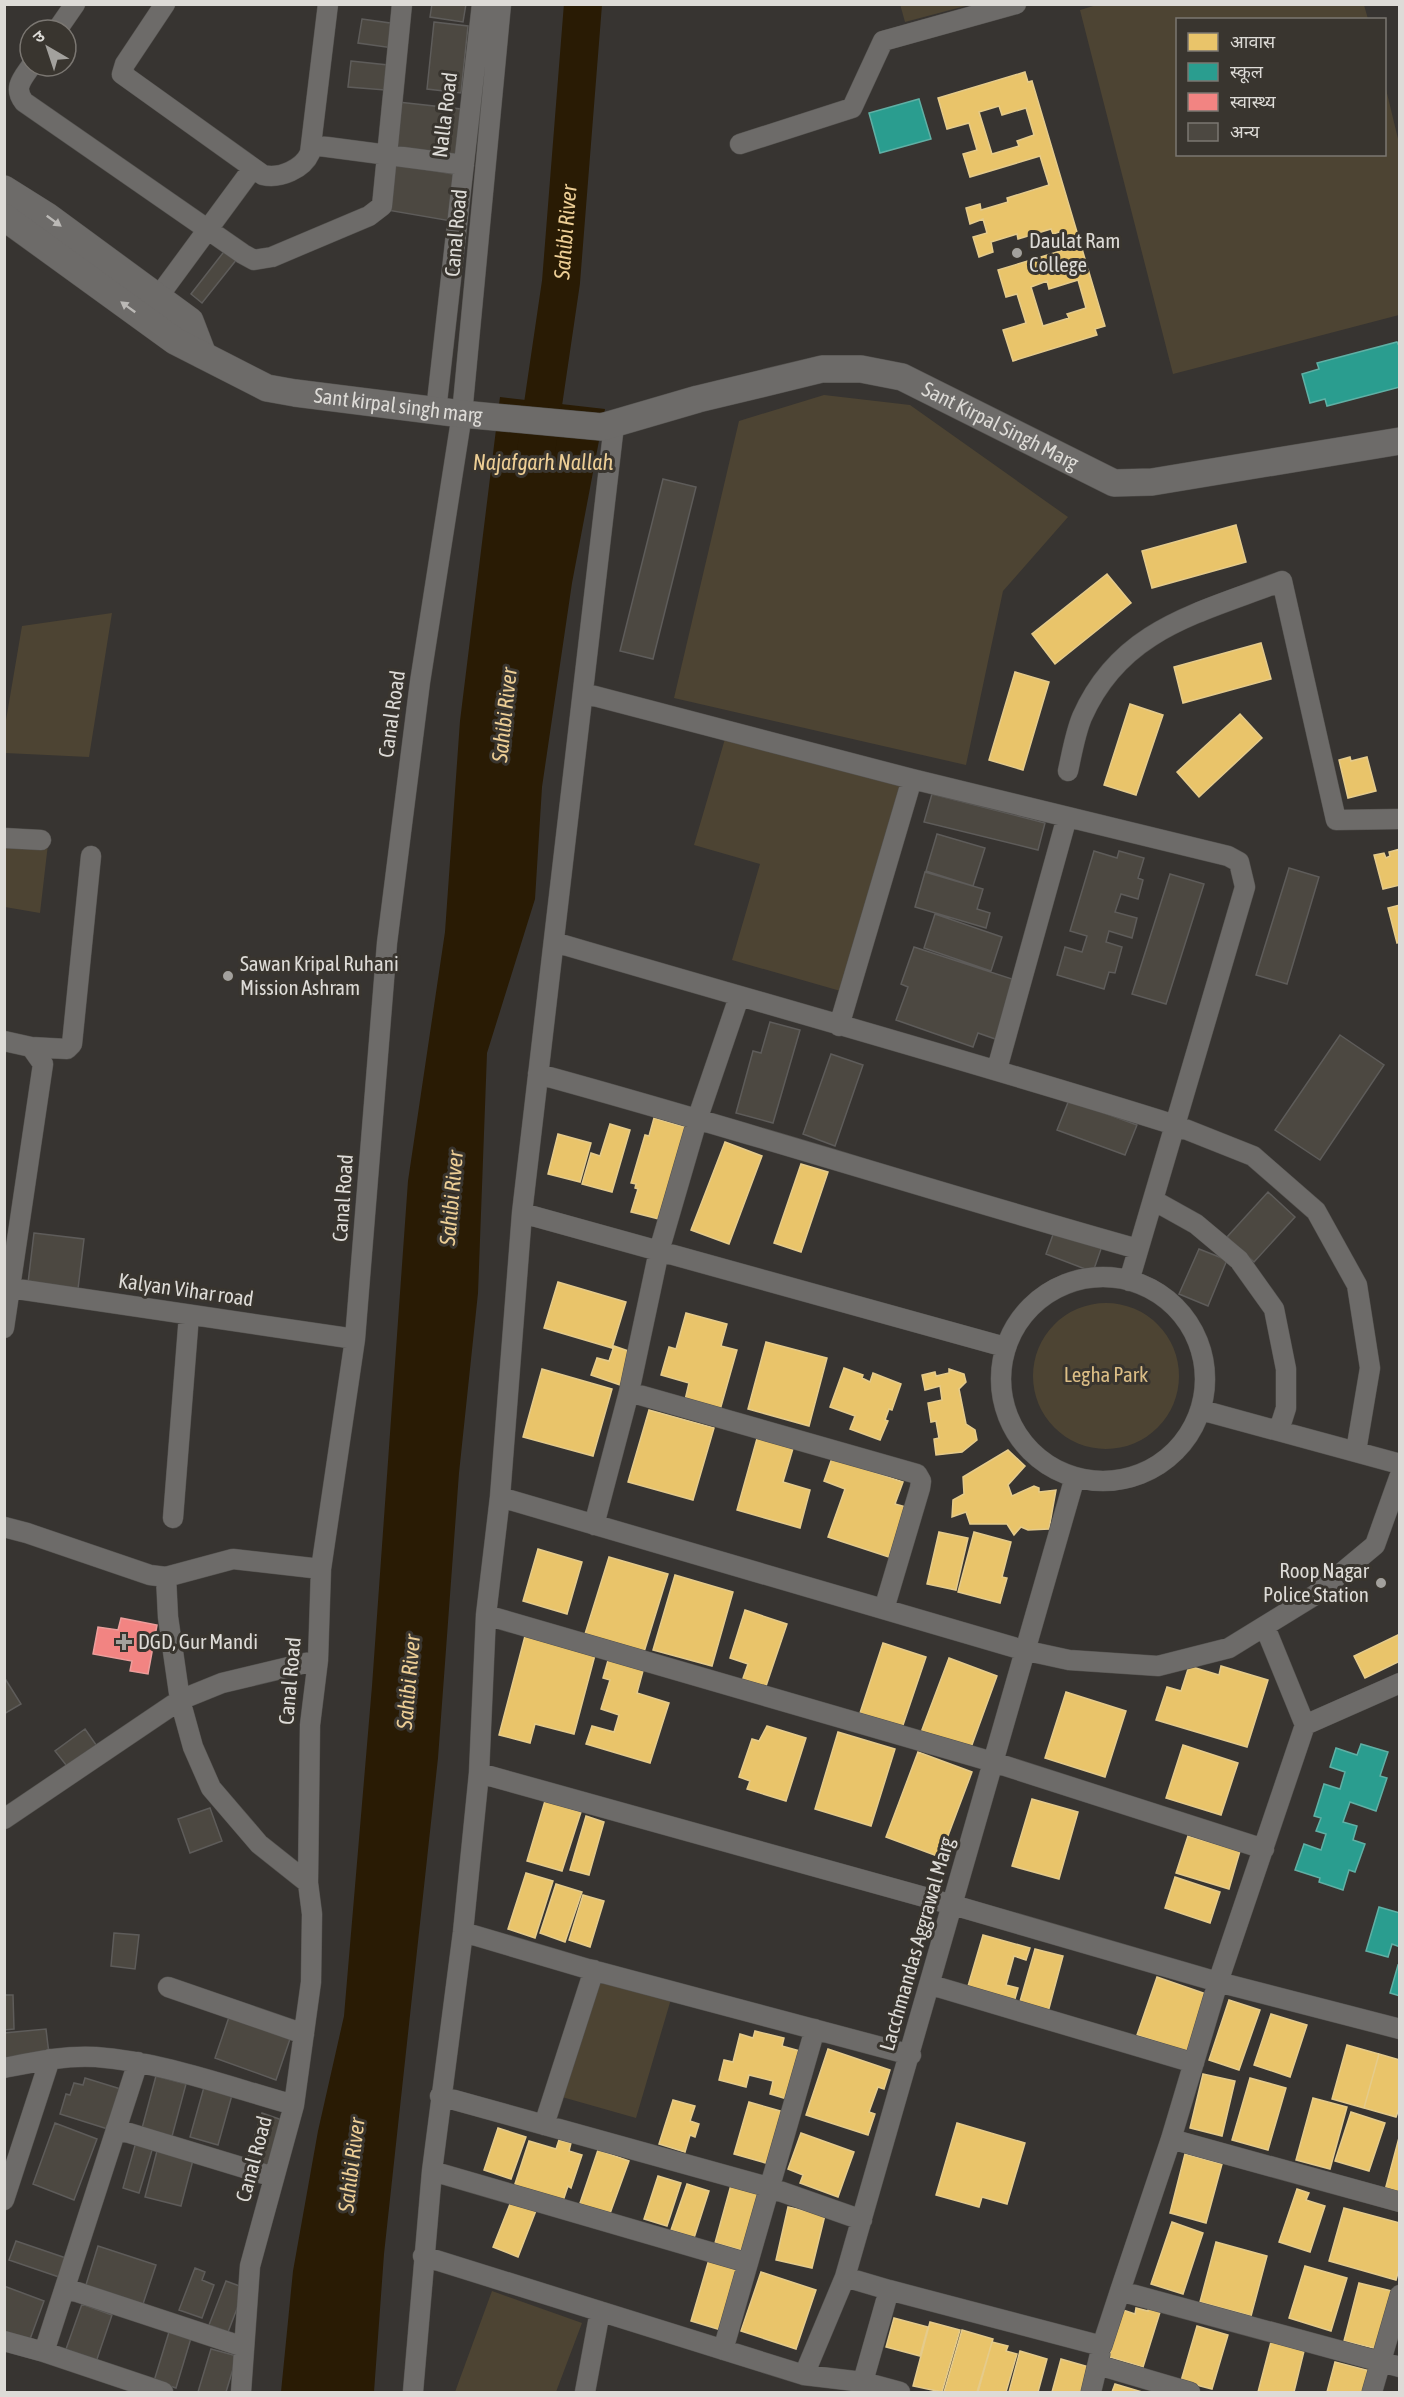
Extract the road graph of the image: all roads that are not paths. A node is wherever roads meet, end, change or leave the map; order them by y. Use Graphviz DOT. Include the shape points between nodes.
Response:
graph roads {
  1 [pos="75,4"];
  2 [pos="165,4"];
  3 [pos="328,4"];
  4 [pos="402,4"];
  5 [pos="483,4"];
  6 [pos="501,4"];
  7 [pos="1016,4"];
  8 [pos="65,18"];
  9 [pos="23,78"];
  10 [pos="11,92"];
  11 [pos="740,144"];
  12 [pos="312,145"];
  13 [pos="388,155"];
  14 [pos="464,165"];
  15 [pos="253,168"];
  16 [pos="4,189"];
  17 [pos="6,220"];
  18 [pos="209,231"];
  19 [pos="158,297"];
  20 [pos="203,355"];
  21 [pos="459,413"];
  22 [pos="608,426"];
  23 [pos="1400,441"];
  24 [pos="583,693"];
  25 [pos="1068,771"];
  26 [pos="912,779"];
  27 [pos="1067,817"];
  28 [pos="1400,819"];
  29 [pos="4,838"];
  30 [pos="41,840"];
  31 [pos="91,856"];
  32 [pos="554,942"];
  33 [pos="739,997"];
  34 [pos="839,1026"];
  35 [pos="4,1041"];
  36 [pos="32,1047"];
  37 [pos="997,1069"];
  38 [pos="538,1074"];
  39 [pos="698,1118"];
  40 [pos="1175,1125"];
  41 [pos="1153,1200"];
  42 [pos="522,1213"];
  43 [pos="1138,1249"];
  44 [pos="658,1251"];
  45 [pos="1129,1281"];
  46 [pos="7,1288"];
  47 [pos="189,1315"];
  48 [pos="4,1328"];
  49 [pos="355,1339"];
  50 [pos="1005,1347"];
  51 [pos="629,1392"];
  52 [pos="1201,1410"];
  53 [pos="1279,1430"];
  54 [pos="1356,1451"];
  55 [pos="1400,1464"];
  56 [pos="1400,1475"];
  57 [pos="1075,1477"];
  58 [pos="500,1497"];
  59 [pos="173,1518"];
  60 [pos="594,1525"];
  61 [pos="4,1527"];
  62 [pos="321,1569"];
  63 [pos="166,1577"];
  64 [pos="884,1609"];
  65 [pos="486,1615"];
  66 [pos="1265,1627"];
  67 [pos="1023,1650"];
  68 [pos="318,1660"];
  69 [pos="1400,1683"];
  70 [pos="180,1700"];
  71 [pos="1305,1725"];
  72 [pos="993,1762"];
  73 [pos="479,1773"];
  74 [pos="4,1819"];
  75 [pos="1264,1849"];
  76 [pos="308,1883"];
  77 [pos="953,1905"];
  78 [pos="463,1932"];
  79 [pos="594,1970"];
  80 [pos="1218,1982"];
  81 [pos="931,1985"];
  82 [pos="168,1987"];
  83 [pos="815,2029"];
  84 [pos="1400,2029"];
  85 [pos="304,2034"];
  86 [pos="911,2055"];
  87 [pos="50,2059"];
  88 [pos="138,2062"];
  89 [pos="1194,2063"];
  90 [pos="4,2068"];
  91 [pos="440,2096"];
  92 [pos="294,2105"];
  93 [pos="544,2125"];
  94 [pos="116,2129"];
  95 [pos="1171,2139"];
  96 [pos="432,2171"];
  97 [pos="274,2178"];
  98 [pos="768,2187"];
  99 [pos="4,2200"];
  100 [pos="1400,2202"];
  101 [pos="862,2220"];
  102 [pos="423,2256"];
  103 [pos="748,2263"];
  104 [pos="845,2277"];
  105 [pos="65,2288"];
  106 [pos="889,2290"];
  107 [pos="1120,2291"];
  108 [pos="1400,2295"];
  109 [pos="600,2311"];
  110 [pos="4,2341"];
  111 [pos="1102,2346"];
  112 [pos="244,2347"];
  113 [pos="723,2350"];
  114 [pos="44,2352"];
  115 [pos="1098,2365"];
  116 [pos="1390,2365"];
  117 [pos="804,2375"];
  118 [pos="128,2387"];
  119 [pos="862,2387"];
  120 [pos="163,2392"];
  121 [pos="241,2392"];
  122 [pos="412,2392"];
  123 [pos="585,2392"];
  124 [pos="900,2392"];
  125 [pos="1091,2392"];
  126 [pos="1190,2392"];
  127 [pos="1372,2392"];
  1 -- 8 [label="street"];
  2 -- 15 [label="street" via="122,74"];
  3 -- 12 [label="street"];
  4 -- 13 [label="street"];
  5 -- 14 [label="street, Nalla Road"];
  6 -- 21 [label="street, Canal Road"];
  7 -- 11 [label="street" via="883,41 852,108"];
  9 -- 10 [label="street"];
  10 -- 18 [label="street"];
  12 -- 13 [label="street"];
  12 -- 15 [label="street" via="307,160 278,176 263,175"];
  13 -- 14 [label="street"];
  13 -- 18 [label="street" via="385,196 375,213 272,257 254,260"];
  14 -- 21 [label="street, Nalla Road"];
  15 -- 18 [label="street"];
  16 -- 19 [label="street, one-way"];
  20 -- 17 [label="street, Sant kirpal singh marg, one-way" via="175,341"];
  18 -- 19 [label="street"];
  19 -- 20 [label="street" via="190,321"];
  20 -- 21 [label="street, Sant kirpal singh marg" via="267,388"];
  21 -- 22 [label="street, Sant kirpal singh marg"];
  21 -- 49 [label="street, Canal Road" via="387,943"];
  22 -- 23 [label="street, Sant Kirpal Singh Marg" via="822,369 861,369 902,377 1114,483 1152,482"];
  22 -- 24 [label="street"];
  24 -- 26 [label="street"];
  24 -- 32 [label="street"];
  25 -- 28 [label="street" via="1082,718 1126,653 1160,629 1282,582 1336,820"];
  26 -- 27 [label="street"];
  26 -- 34 [label="street"];
  27 -- 37 [label="street"];
  27 -- 40 [label="street" via="1228,856 1239,862 1245,887"];
  29 -- 30 [label="street"];
  31 -- 36 [label="street" via="72,1044 67,1049"];
  32 -- 33 [label="street"];
  32 -- 38 [label="street"];
  33 -- 34 [label="street"];
  33 -- 39 [label="street"];
  34 -- 37 [label="street"];
  35 -- 36 [label="street"];
  36 -- 46 [label="street" via="43,1064"];
  37 -- 40 [label="street"];
  38 -- 39 [label="street"];
  38 -- 42 [label="street"];
  39 -- 43 [label="street"];
  39 -- 44 [label="street"];
  40 -- 41 [label="street"];
  40 -- 54 [label="street" via="1253,1156 1316,1211 1357,1285 1369,1357"];
  41 -- 43 [label="street"];
  41 -- 53 [label="street" via="1196,1224 1239,1260 1274,1309 1286,1369 1286,1408"];
  42 -- 44 [label="street"];
  42 -- 58 [label="street"];
  43 -- 45 [label="street"];
  44 -- 50 [label="street"];
  44 -- 51 [label="street"];
  45 -- 50 [label="street" via="1083,1279 1049,1292 1023,1316"];
  45 -- 52 [label="street" via="1155,1291 1183,1314 1200,1345 1206,1380"];
  46 -- 47 [label="street, Kalyan Vihar road"];
  46 -- 48 [label="street"];
  47 -- 49 [label="street, Kalyan Vihar road"];
  47 -- 59 [label="street"];
  49 -- 62 [label="street, Canal Road"];
  50 -- 57 [label="street" via="1001,1391 1011,1425 1032,1454 1061,1474"];
  51 -- 60 [label="street"];
  51 -- 64 [label="street" via="917,1474 920,1488"];
  52 -- 53 [label="street"];
  52 -- 57 [label="street" via="1185,1442 1158,1466 1125,1479 1096,1482"];
  53 -- 54 [label="street"];
  54 -- 55 [label="street"];
  56 -- 66 [label="street" via="1375,1545 1315,1595"];
  57 -- 67 [label="street, Lacchmandas Aggrawal Marg"];
  58 -- 60 [label="street"];
  58 -- 65 [label="street"];
  60 -- 64 [label="street"];
  61 -- 63 [label="street"];
  62 -- 63 [label="street" via="233,1559"];
  62 -- 68 [label="street, Canal Road"];
  63 -- 70 [label="street"];
  64 -- 67 [label="street"];
  65 -- 72 [label="street"];
  65 -- 73 [label="street"];
  66 -- 67 [label="street" via="1229,1648 1158,1666 1069,1660"];
  66 -- 71 [label="street"];
  67 -- 72 [label="street, Lacchmandas Aggrawal Marg"];
  68 -- 70 [label="street" via="222,1683"];
  68 -- 76 [label="street, Canal Road" via="310,1725"];
  69 -- 71 [label="street"];
  70 -- 74 [label="street"];
  70 -- 76 [label="street" via="192,1747 211,1788 259,1844"];
  71 -- 75 [label="street"];
  72 -- 75 [label="street"];
  72 -- 77 [label="street, Lacchmandas Aggrawal Marg"];
  73 -- 77 [label="street"];
  73 -- 78 [label="street"];
  75 -- 80 [label="street"];
  76 -- 85 [label="street, Canal Road" via="312,1914 311,1982"];
  77 -- 80 [label="street"];
  77 -- 81 [label="street, Lacchmandas Aggrawal Marg"];
  78 -- 79 [label="street"];
  78 -- 91 [label="street"];
  79 -- 83 [label="street"];
  79 -- 93 [label="street"];
  80 -- 84 [label="street"];
  80 -- 89 [label="street"];
  81 -- 86 [label="street, Lacchmandas Aggrawal Marg"];
  81 -- 89 [label="street"];
  82 -- 85 [label="street"];
  83 -- 86 [label="street"];
  83 -- 98 [label="street"];
  85 -- 92 [label="street, Canal Road"];
  86 -- 101 [label="street, Lacchmandas Aggrawal Marg"];
  87 -- 88 [label="street" via="94,2057"];
  87 -- 90 [label="street"];
  87 -- 99 [label="street"];
  88 -- 92 [label="street"];
  88 -- 94 [label="street"];
  89 -- 95 [label="street"];
  91 -- 93 [label="street"];
  91 -- 96 [label="street"];
  92 -- 97 [label="street, Canal Road"];
  93 -- 98 [label="street"];
  94 -- 97 [label="street"];
  94 -- 105 [label="street"];
  95 -- 100 [label="street"];
  95 -- 107 [label="street"];
  96 -- 102 [label="street"];
  96 -- 103 [label="street"];
  97 -- 112 [label="street, Canal Road" via="250,2266"];
  98 -- 101 [label="street"];
  98 -- 103 [label="street"];
  101 -- 104 [label="street, Lacchmandas Aggrawal Marg"];
  102 -- 109 [label="street"];
  102 -- 122 [label="street"];
  103 -- 113 [label="street"];
  104 -- 106 [label="street"];
  104 -- 117 [label="street, Lacchmandas Aggrawal Marg"];
  105 -- 112 [label="street"];
  105 -- 114 [label="street"];
  106 -- 111 [label="street"];
  106 -- 119 [label="street"];
  107 -- 111 [label="street"];
  107 -- 116 [label="street"];
  108 -- 116 [label="street"];
  109 -- 113 [label="street"];
  109 -- 123 [label="street"];
  110 -- 114 [label="street"];
  111 -- 115 [label="street"];
  112 -- 121 [label="street, Canal Road"];
  113 -- 117 [label="street"];
  114 -- 118 [label="street"];
  115 -- 125 [label="street"];
  115 -- 126 [label="street"];
  116 -- 127 [label="street"];
  117 -- 119 [label="street"];
  118 -- 120 [label="street"];
  119 -- 124 [label="street"];
}
